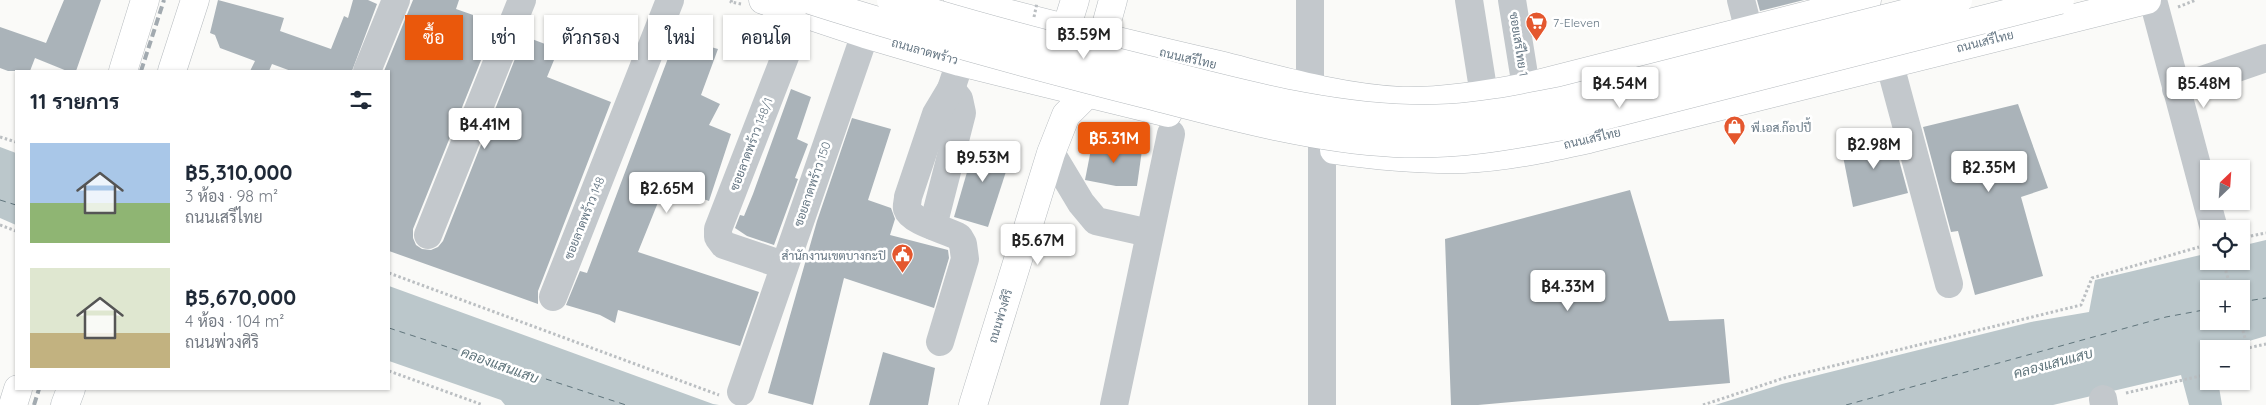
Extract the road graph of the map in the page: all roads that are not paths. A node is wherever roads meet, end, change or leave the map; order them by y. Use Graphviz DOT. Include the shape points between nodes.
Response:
graph roads {
  1 [pos="145,0"];
  2 [pos="195,0"];
  3 [pos="396,0"];
  4 [pos="522,0"];
  5 [pos="670,0"];
  6 [pos="763,0"];
  7 [pos="891,0"];
  8 [pos="958,0"];
  9 [pos="1075,0"];
  10 [pos="1113,0"];
  11 [pos="1310,0"];
  12 [pos="1469,0"];
  13 [pos="1512,0"];
  14 [pos="1741,0"];
  15 [pos="1867,0"];
  16 [pos="1958,0"];
  17 [pos="2060,0"];
  18 [pos="2147,0"];
  19 [pos="2153,0"];
  20 [pos="806,6"];
  21 [pos="1066,30"];
  22 [pos="1749,31"];
  23 [pos="865,34"];
  24 [pos="1102,38"];
  25 [pos="2266,58"];
  26 [pos="960,62"];
  27 [pos="1890,65"];
  28 [pos="124,66"];
  29 [pos="172,70"];
  30 [pos="367,70"];
  31 [pos="1060,87"];
  32 [pos="1310,87"];
  33 [pos="1526,87"];
  34 [pos="2176,89"];
  35 [pos="1087,94"];
  36 [pos="1484,95"];
  37 [pos="1066,115"];
  38 [pos="1171,134"];
  39 [pos="1322,148"];
  40 [pos="1051,153"];
  41 [pos="2203,220"];
  42 [pos="1149,233"];
  43 [pos="428,235"];
  44 [pos="783,266"];
  45 [pos="1949,284"];
  46 [pos="552,297"];
  47 [pos="940,342"];
  48 [pos="18,390"];
  49 [pos="71,390"];
  50 [pos="733,395"];
  51 [pos="13,405"];
  52 [pos="65,405"];
  53 [pos="973,405"];
  54 [pos="1114,405"];
  55 [pos="1322,405"];
  1 -- 28 [label="main road"];
  2 -- 29 [label="main road"];
  3 -- 30 [label="street"];
  4 -- 43 [label="street"];
  5 -- 46 [label="street, ซอยลาดพร้าว 148"];
  6 -- 20 [label="main road, ถนนลาดพร้าว"];
  7 -- 16 [label="main road, bridge" via="1202,84 1283,102 1390,118 1449,118 1507,112 1561,101"];
  8 -- 21 [label="main road"];
  9 -- 21 [label="main road"];
  10 -- 24 [label="main road"];
  11 -- 32 [label="street"];
  12 -- 36 [label="street"];
  13 -- 33 [label="street, ซอยเสรีไทย 1"];
  14 -- 22 [label="street"];
  15 -- 22 [label="main road, ถนนเสรีไทย"];
  17 -- 20 [label="main road, bridge" via="1568,125 1451,143 1403,143 1274,125"];
  18 -- 27 [label="main road, ถนนเสรีไทย"];
  19 -- 34 [label="street"];
  20 -- 23 [label="main road, ถนนลาดพร้าว"];
  20 -- 44 [label="street, ซอยลาดพร้าว 148/1" via="718,229 718,237 724,244"];
  21 -- 24 [label="main road, ถนนเสรีไทย"];
  21 -- 31 [label="main road"];
  22 -- 33 [label="main road, ถนนเสรีไทย"];
  23 -- 26 [label="main road, ถนนลาดพร้าว"];
  23 -- 44 [label="street, ซอยลาดพร้าว 150"];
  24 -- 32 [label="main road, ถนนเสรีไทย"];
  24 -- 35 [label="main road"];
  25 -- 34 [label="street"];
  26 -- 31 [label="main road, ถนนลาดพร้าว"];
  26 -- 47 [label="street" via="951,89 960,99 962,113 933,226 959,237 965,259"];
  27 -- 39 [label="main road, ถนนเสรีไทย" via="1588,139 1502,155 1429,159"];
  27 -- 45 [label="street"];
  31 -- 35 [label="main road, ถนนเสรีไทย"];
  31 -- 37 [label="main road"];
  32 -- 36 [label="main road, ถนนเสรีไทย" via="1402,101"];
  33 -- 36 [label="main road, ถนนเสรีไทย"];
  34 -- 41 [label="street"];
  35 -- 37 [label="main road, ถนนพ่วงศิริ"];
  35 -- 39 [label="main road, ถนนเสรีไทย"];
  37 -- 40 [label="main road, ถนนพ่วงศิริ"];
  38 -- 42 [label="street"];
  39 -- 55 [label="street"];
  40 -- 42 [label="street" via="1081,203 1096,221"];
  40 -- 53 [label="main road, ถนนพ่วงศิริ"];
  42 -- 54 [label="street"];
  44 -- 50 [label="street, ซอยลาดพร้าว 150"];
  48 -- 51 [label="main road"];
  49 -- 52 [label="main road"];
}
